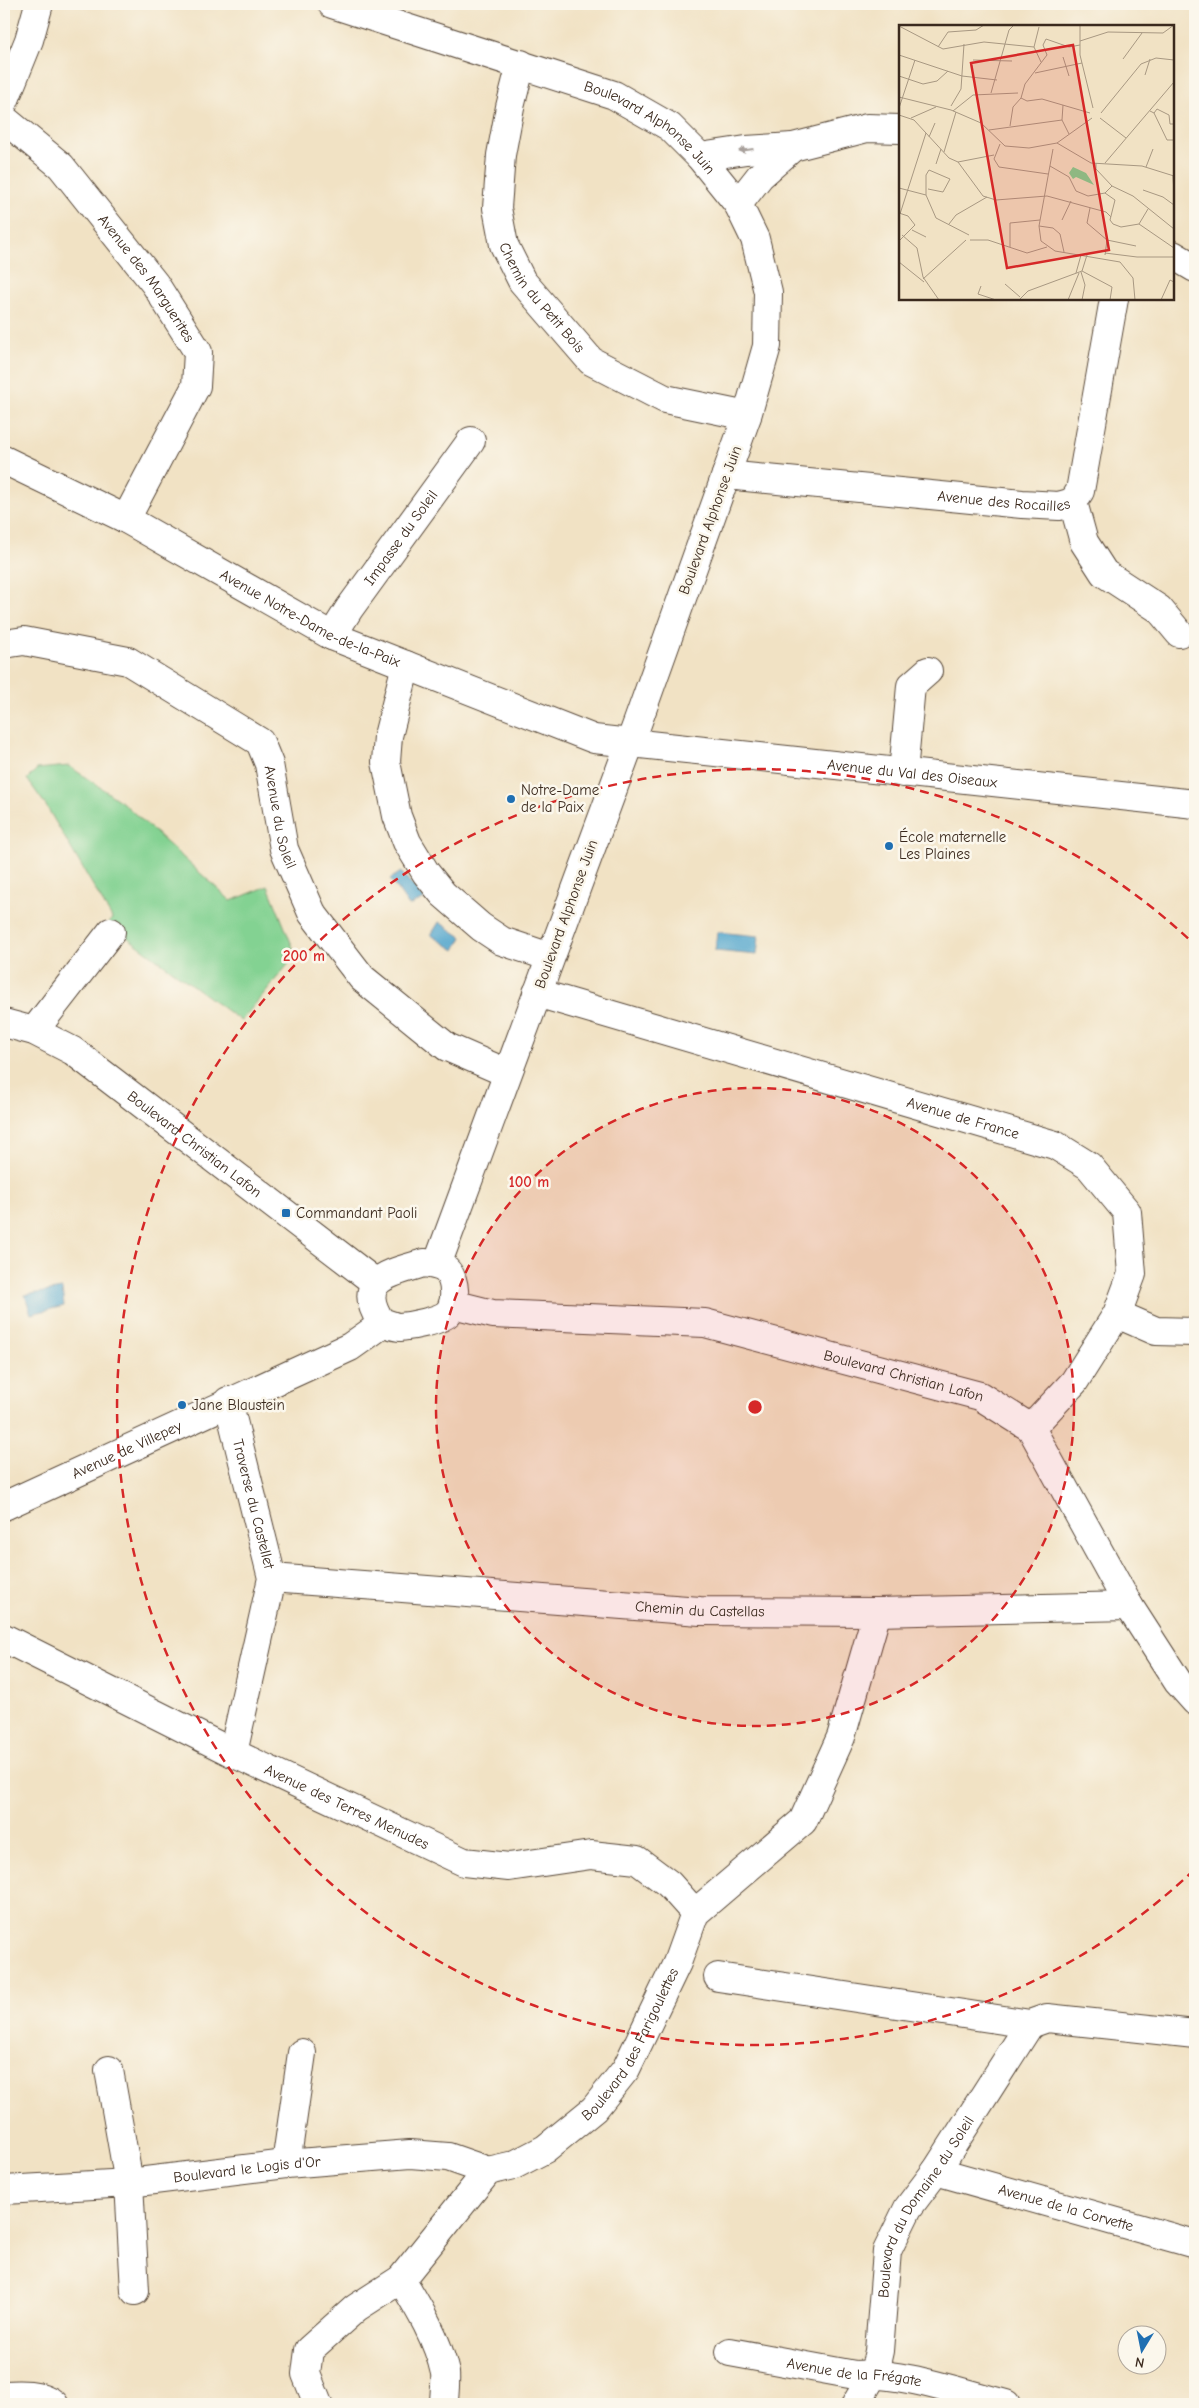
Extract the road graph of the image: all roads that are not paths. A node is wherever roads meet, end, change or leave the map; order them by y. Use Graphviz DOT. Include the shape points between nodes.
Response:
graph roads {
  1 [pos="39,4"];
  2 [pos="332,4"];
  3 [pos="521,64"];
  4 [pos="4,102"];
  5 [pos="4,119"];
  6 [pos="899,129"];
  7 [pos="793,147"];
  8 [pos="700,157"];
  9 [pos="738,204"];
  10 [pos="1174,257"];
  11 [pos="1195,268"];
  12 [pos="1114,300"];
  13 [pos="747,416"];
  14 [pos="471,441"];
  15 [pos="4,460"];
  16 [pos="726,475"];
  17 [pos="1073,502"];
  18 [pos="126,519"];
  19 [pos="1180,633"];
  20 [pos="332,636"];
  21 [pos="4,644"];
  22 [pos="406,665"];
  23 [pos="928,671"];
  24 [pos="630,742"];
  25 [pos="903,773"];
  26 [pos="1195,804"];
  27 [pos="111,932"];
  28 [pos="550,957"];
  29 [pos="537,993"];
  30 [pos="5,1024"];
  31 [pos="34,1031"];
  32 [pos="507,1073"];
  33 [pos="436,1265"];
  34 [pos="376,1283"];
  35 [pos="453,1304"];
  36 [pos="1117,1314"];
  37 [pos="381,1322"];
  38 [pos="1195,1332"];
  39 [pos="228,1401"];
  40 [pos="1031,1428"];
  41 [pos="4,1506"];
  42 [pos="272,1578"];
  43 [pos="1129,1606"];
  44 [pos="877,1612"];
  45 [pos="4,1638"];
  46 [pos="1195,1701"];
  47 [pos="233,1752"];
  48 [pos="695,1913"];
  49 [pos="718,1976"];
  50 [pos="1030,2024"];
  51 [pos="1195,2034"];
  52 [pos="302,2053"];
  53 [pos="109,2070"];
  54 [pos="286,2164"];
  55 [pos="488,2171"];
  56 [pos="936,2171"];
  57 [pos="128,2183"];
  58 [pos="4,2190"];
  59 [pos="1195,2244"];
  60 [pos="401,2279"];
  61 [pos="136,2291"];
  62 [pos="730,2352"];
  63 [pos="874,2373"];
  64 [pos="4,2395"];
  65 [pos="54,2404"];
  66 [pos="318,2404"];
  67 [pos="444,2404"];
  68 [pos="856,2404"];
  69 [pos="1006,2404"];
  1 -- 4 [label="street"];
  2 -- 3 [label="street, Boulevard Alphonse Juin"];
  3 -- 8 [label="street, Boulevard Alphonse Juin" via="614,95 670,127"];
  3 -- 13 [label="street, Chemin du Petit Bois" via="501,155 497,208 504,246 522,282 591,361 665,398"];
  5 -- 18 [label="street, Avenue des Marguerites" via="61,166 155,284 198,352 196,386"];
  6 -- 7 [label="street" via="867,128"];
  7 -- 8 [label="street, one-way"];
  7 -- 9 [label="street" via="760,176"];
  8 -- 9 [label="street, Boulevard Alphonse Juin"];
  9 -- 13 [label="street, Boulevard Alphonse Juin" via="755,239 768,292 767,346"];
  10 -- 11 [label="street"];
  12 -- 17 [label="street, Avenue des Rocailles" via="1080,491"];
  13 -- 16 [label="street, Boulevard Alphonse Juin"];
  14 -- 20 [label="street, Impasse du Soleil"];
  15 -- 18 [label="street, Avenue Notre-Dame-de-la-Paix"];
  16 -- 17 [label="street, Avenue des Rocailles" via="1022,504 1059,506"];
  16 -- 24 [label="street, Boulevard Alphonse Juin"];
  17 -- 19 [label="street" via="1084,542 1104,573 1159,609"];
  18 -- 20 [label="street, Avenue Notre-Dame-de-la-Paix"];
  20 -- 22 [label="street, Avenue Notre-Dame-de-la-Paix"];
  21 -- 32 [label="street, Avenue du Soleil" via="24,641 128,661 260,742 269,764 284,849 312,913 362,978 447,1046"];
  22 -- 24 [label="street, Avenue Notre-Dame-de-la-Paix" via="594,739"];
  22 -- 28 [label="street" via="388,736 386,762 397,816 407,842 443,894 481,927 502,941"];
  23 -- 25 [label="street" via="911,686"];
  24 -- 25 [label="street, Avenue du Val des Oiseaux"];
  24 -- 28 [label="street, Boulevard Alphonse Juin"];
  25 -- 26 [label="street, Avenue du Val des Oiseaux"];
  27 -- 31 [label="street"];
  28 -- 29 [label="street, Boulevard Alphonse Juin"];
  29 -- 32 [label="street, Boulevard Alphonse Juin"];
  29 -- 36 [label="street, Avenue de France" via="1055,1145 1089,1166 1127,1212 1132,1274"];
  30 -- 31 [label="street, Boulevard Christian Lafon"];
  31 -- 34 [label="street, Boulevard Christian Lafon" via="73,1051"];
  32 -- 33 [label="street, Boulevard Alphonse Juin"];
  33 -- 34 [label="street" via="424,1264 386,1274"];
  33 -- 35 [label="street" via="453,1281"];
  34 -- 37 [label="street" via="371,1295 373,1310"];
  35 -- 37 [label="street" via="439,1319 399,1327"];
  35 -- 40 [label="street, Boulevard Christian Lafon" via="493,1314 705,1323 980,1396"];
  36 -- 38 [label="street" via="1156,1330"];
  36 -- 40 [label="street, Avenue de France" via="1074,1382"];
  37 -- 39 [label="street, Avenue de Villepey" via="350,1347"];
  39 -- 41 [label="street, Avenue de Villepey"];
  39 -- 42 [label="street, Traverse du Castellet"];
  40 -- 43 [label="street, Boulevard Christian Lafon"];
  42 -- 44 [label="street, Chemin du Castellas" via="700,1611"];
  42 -- 47 [label="street, Traverse du Castellet"];
  43 -- 44 [label="street, Chemin du Castellas"];
  43 -- 46 [label="street, Boulevard Christian Lafon" via="1178,1682"];
  44 -- 48 [label="street, Boulevard des Farigoulettes" via="841,1737 803,1821"];
  45 -- 47 [label="street, Avenue des Terres Menudes"];
  47 -- 48 [label="street, Avenue des Terres Menudes" via="464,1862 508,1866 591,1854 637,1860 669,1884"];
  48 -- 55 [label="street, Boulevard des Farigoulettes" via="677,1963 626,2069 594,2109 545,2149 514,2165"];
  49 -- 50 [label="street"];
  50 -- 51 [label="street" via="1048,2018"];
  50 -- 56 [label="street, Boulevard du Domaine du Soleil"];
  52 -- 54 [label="street"];
  53 -- 57 [label="street"];
  54 -- 55 [label="street, Boulevard le Logis d'Or" via="410,2154 448,2157"];
  54 -- 57 [label="street, Boulevard le Logis d'Or"];
  55 -- 60 [label="street"];
  56 -- 59 [label="street, Avenue de la Corvette"];
  56 -- 63 [label="street, Boulevard du Domaine du Soleil" via="908,2208 887,2251 879,2351"];
  57 -- 58 [label="street, Boulevard le Logis d'Or"];
  57 -- 61 [label="street"];
  60 -- 66 [label="street" via="356,2308 309,2350 306,2374"];
  60 -- 67 [label="street" via="436,2345 445,2375"];
  62 -- 63 [label="street, Avenue de la Frégate" via="855,2375"];
  63 -- 68 [label="street, Boulevard du Domaine du Soleil"];
  63 -- 69 [label="street, Avenue de la Frégate"];
  64 -- 65 [label="street" via="25,2394"];
}
